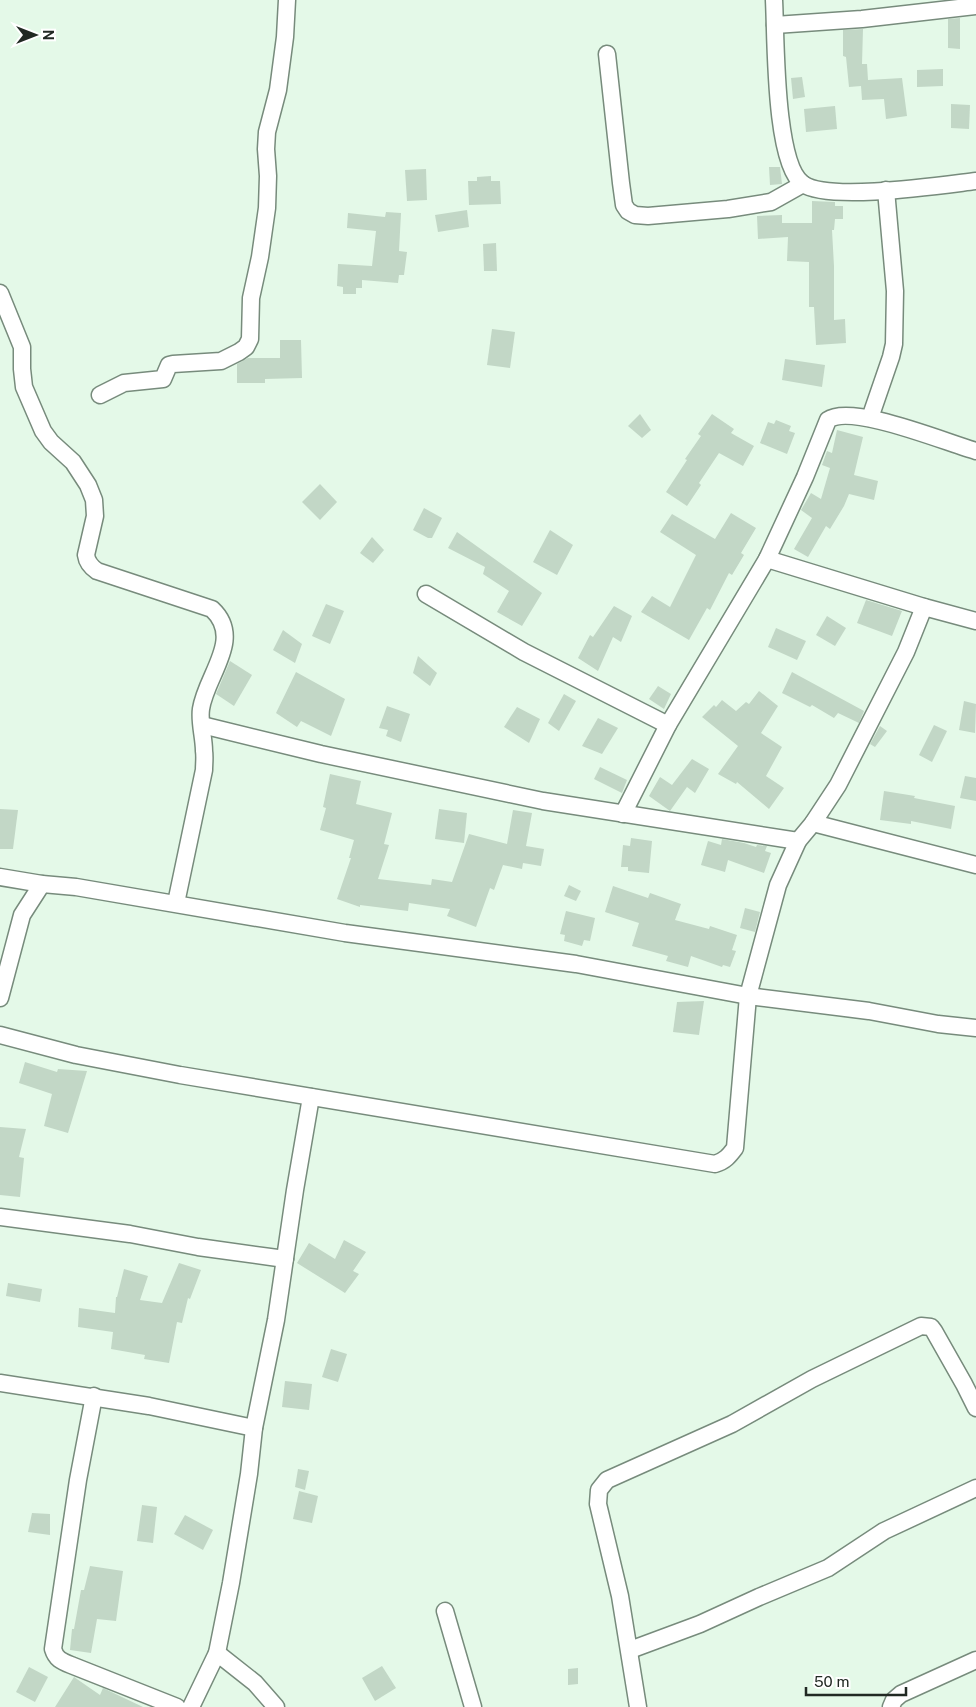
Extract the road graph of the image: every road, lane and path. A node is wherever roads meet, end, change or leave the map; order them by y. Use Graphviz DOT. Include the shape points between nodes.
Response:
graph roads {
  1 [pos="287,0"];
  2 [pos="774,0"];
  3 [pos="976,6"];
  4 [pos="775,25"];
  5 [pos="607,54"];
  6 [pos="976,181"];
  7 [pos="803,184"];
  8 [pos="886,190"];
  9 [pos="0,293"];
  10 [pos="100,394"];
  11 [pos="870,418"];
  12 [pos="976,451"];
  13 [pos="767,559"];
  14 [pos="426,594"];
  15 [pos="924,608"];
  16 [pos="976,621"];
  17 [pos="202,725"];
  18 [pos="668,725"];
  19 [pos="623,814"];
  20 [pos="813,823"];
  21 [pos="798,841"];
  22 [pos="976,865"];
  23 [pos="0,877"];
  24 [pos="42,884"];
  25 [pos="176,903"];
  26 [pos="748,996"];
  27 [pos="0,998"];
  28 [pos="976,1028"];
  29 [pos="0,1035"];
  30 [pos="311,1097"];
  31 [pos="0,1217"];
  32 [pos="285,1259"];
  33 [pos="970,1381"];
  34 [pos="0,1383"];
  35 [pos="94,1396"];
  36 [pos="976,1408"];
  37 [pos="254,1428"];
  38 [pos="976,1488"];
  39 [pos="445,1611"];
  40 [pos="630,1650"];
  41 [pos="218,1653"];
  42 [pos="976,1660"];
  43 [pos="176,1707"];
  44 [pos="191,1707"];
  45 [pos="276,1707"];
  46 [pos="473,1707"];
  47 [pos="638,1707"];
  48 [pos="891,1707"];
  1 -- 10 [label="street" via="278,90 267,132 267,208 251,298 250,339 246,347 221,361 169,365 163,379 124,383"];
  2 -- 4 [label="street"];
  3 -- 4 [label="street" via="862,20"];
  4 -- 7 [label="street" via="779,106 788,154 795,175"];
  5 -- 7 [label="street" via="624,205 628,211 648,216 728,209 771,202"];
  6 -- 8 [label="street"];
  7 -- 8 [label="street" via="829,192"];
  8 -- 11 [label="street" via="895,291 894,344"];
  9 -- 17 [label="street" via="22,347 24,387 44,431 73,462 94,500 86,555 91,567 212,610 223,622 224,648 204,696"];
  11 -- 12 [label="street"];
  11 -- 13 [label="street" via="838,415 828,420"];
  13 -- 15 [label="street"];
  13 -- 18 [label="street"];
  14 -- 18 [label="street" via="524,652"];
  15 -- 16 [label="street"];
  15 -- 20 [label="street" via="906,652 838,785"];
  17 -- 19 [label="street" via="542,801"];
  17 -- 25 [label="street" via="204,770"];
  18 -- 19 [label="street"];
  19 -- 21 [label="street"];
  20 -- 21 [label="street"];
  20 -- 22 [label="street"];
  21 -- 26 [label="street" via="778,885"];
  23 -- 24 [label="street"];
  24 -- 25 [label="street"];
  24 -- 27 [label="street" via="22,914"];
  25 -- 26 [label="street" via="345,933 576,964"];
  26 -- 28 [label="street"];
  26 -- 30 [label="street" via="735,1148 728,1158 715,1164"];
  29 -- 30 [label="street" via="180,1075"];
  30 -- 32 [label="street"];
  31 -- 32 [label="street"];
  32 -- 37 [label="street"];
  33 -- 36 [label="street"];
  33 -- 40 [label="street" via="931,1327 921,1326 812,1379 732,1424 607,1480 599,1490 598,1504"];
  34 -- 35 [label="street"];
  35 -- 37 [label="street"];
  35 -- 43 [label="street" via="78,1480 55,1655 70,1665"];
  37 -- 41 [label="street" via="244,1508"];
  38 -- 40 [label="street" via="884,1531 828,1568 700,1624"];
  39 -- 46 [label="street"];
  40 -- 47 [label="street"];
  41 -- 44 [label="street"];
  41 -- 45 [label="street" via="255,1683"];
  42 -- 48 [label="street" via="901,1694"];
}
